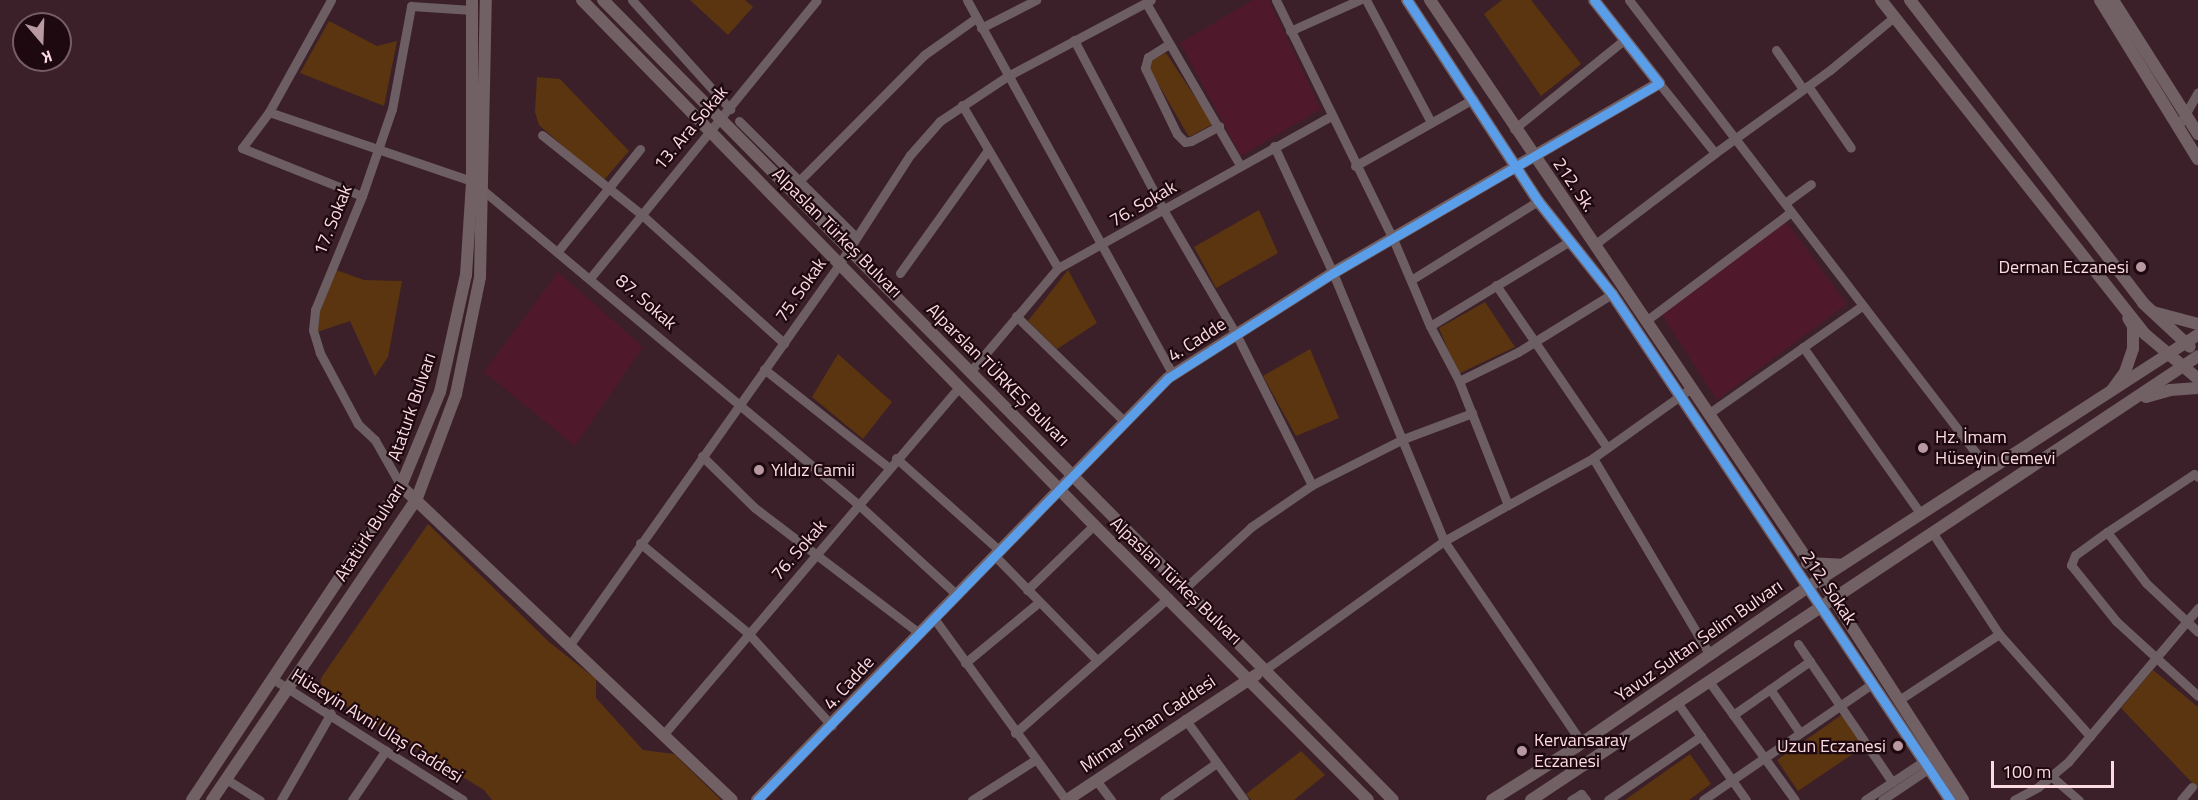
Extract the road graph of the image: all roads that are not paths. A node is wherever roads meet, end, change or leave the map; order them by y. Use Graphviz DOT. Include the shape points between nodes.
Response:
graph roads {
  1 [pos="331,0"];
  2 [pos="401,0"];
  3 [pos="486,0"];
  4 [pos="582,0"];
  5 [pos="603,0"];
  6 [pos="632,0"];
  7 [pos="817,0"];
  8 [pos="967,0"];
  9 [pos="1276,0"];
  10 [pos="1359,0"];
  11 [pos="1366,0"];
  12 [pos="1407,0"];
  13 [pos="1430,0"];
  14 [pos="1594,0"];
  15 [pos="1629,0"];
  16 [pos="1882,0"];
  17 [pos="1911,0"];
  18 [pos="2100,0"];
  19 [pos="2113,0"];
  20 [pos="1030,2"];
  21 [pos="1148,2"];
  22 [pos="472,5"];
  23 [pos="411,6"];
  24 [pos="1894,17"];
  25 [pos="976,18"];
  26 [pos="981,28"];
  27 [pos="1290,31"];
  28 [pos="1625,39"];
  29 [pos="1074,40"];
  30 [pos="1169,44"];
  31 [pos="1776,50"];
  32 [pos="1006,76"];
  33 [pos="1659,83"];
  34 [pos="1806,87"];
  35 [pos="2198,92"];
  36 [pos="1473,99"];
  37 [pos="962,105"];
  38 [pos="729,109"];
  39 [pos="269,112"];
  40 [pos="1331,116"];
  41 [pos="720,120"];
  42 [pos="739,121"];
  43 [pos="1431,122"];
  44 [pos="2193,124"];
  45 [pos="1219,126"];
  46 [pos="1514,129"];
  47 [pos="2180,131"];
  48 [pos="709,132"];
  49 [pos="542,135"];
  50 [pos="1735,139"];
  51 [pos="1274,146"];
  52 [pos="1851,148"];
  53 [pos="640,149"];
  54 [pos="379,150"];
  55 [pos="988,150"];
  56 [pos="1714,153"];
  57 [pos="1534,157"];
  58 [pos="2198,159"];
  59 [pos="1240,165"];
  60 [pos="1355,166"];
  61 [pos="1516,167"];
  62 [pos="472,181"];
  63 [pos="799,181"];
  64 [pos="1811,184"];
  65 [pos="609,188"];
  66 [pos="482,191"];
  67 [pos="362,196"];
  68 [pos="1538,201"];
  69 [pos="1785,203"];
  70 [pos="1164,212"];
  71 [pos="1791,212"];
  72 [pos="641,214"];
  73 [pos="856,237"];
  74 [pos="1393,239"];
  75 [pos="1568,242"];
  76 [pos="1594,245"];
  77 [pos="1102,247"];
  78 [pos="849,248"];
  79 [pos="558,251"];
  80 [pos="840,263"];
  81 [pos="1058,268"];
  82 [pos="900,273"];
  83 [pos="1333,273"];
  84 [pos="591,277"];
  85 [pos="1411,280"];
  86 [pos="1496,285"];
  87 [pos="1612,294"];
  88 [pos="2120,304"];
  89 [pos="1863,305"];
  90 [pos="2149,310"];
  91 [pos="1016,316"];
  92 [pos="1647,320"];
  93 [pos="2198,324"];
  94 [pos="1430,326"];
  95 [pos="1236,334"];
  96 [pos="2198,335"];
  97 [pos="1535,341"];
  98 [pos="784,343"];
  99 [pos="2185,344"];
  100 [pos="1803,347"];
  101 [pos="2198,355"];
  102 [pos="2170,356"];
  103 [pos="2183,368"];
  104 [pos="764,369"];
  105 [pos="970,372"];
  106 [pos="1173,375"];
  107 [pos="2198,379"];
  108 [pos="1459,381"];
  109 [pos="960,386"];
  110 [pos="1691,388"];
  111 [pos="2198,388"];
  112 [pos="2109,395"];
  113 [pos="1680,396"];
  114 [pos="739,404"];
  115 [pos="2120,409"];
  116 [pos="1472,413"];
  117 [pos="1708,414"];
  118 [pos="1125,422"];
  119 [pos="1403,438"];
  120 [pos="1607,448"];
  121 [pos="702,456"];
  122 [pos="896,458"];
  123 [pos="1593,458"];
  124 [pos="888,467"];
  125 [pos="1989,470"];
  126 [pos="1073,477"];
  127 [pos="2198,477"];
  128 [pos="1312,485"];
  129 [pos="401,486"];
  130 [pos="2001,487"];
  131 [pos="1061,489"];
  132 [pos="417,498"];
  133 [pos="1508,505"];
  134 [pos="860,506"];
  135 [pos="1921,514"];
  136 [pos="1094,525"];
  137 [pos="1932,532"];
  138 [pos="2107,532"];
  139 [pos="1444,541"];
  140 [pos="640,543"];
  141 [pos="996,552"];
  142 [pos="817,554"];
  143 [pos="1808,563"];
  144 [pos="1842,565"];
  145 [pos="1819,580"];
  146 [pos="1858,581"];
  147 [pos="1808,587"];
  148 [pos="1185,588"];
  149 [pos="1027,590"];
  150 [pos="956,594"];
  151 [pos="1169,597"];
  152 [pos="1833,598"];
  153 [pos="1039,602"];
  154 [pos="1821,605"];
  155 [pos="2198,608"];
  156 [pos="933,617"];
  157 [pos="1845,617"];
  158 [pos="2186,622"];
  159 [pos="918,632"];
  160 [pos="2198,632"];
  161 [pos="748,633"];
  162 [pos="1999,634"];
  163 [pos="1798,644"];
  164 [pos="568,646"];
  165 [pos="1710,655"];
  166 [pos="1096,659"];
  167 [pos="2155,659"];
  168 [pos="1810,661"];
  169 [pos="964,663"];
  170 [pos="1267,669"];
  171 [pos="1249,678"];
  172 [pos="273,679"];
  173 [pos="1708,680"];
  174 [pos="1873,683"];
  175 [pos="287,687"];
  176 [pos="1770,689"];
  177 [pos="2198,696"];
  178 [pos="1899,700"];
  179 [pos="1676,701"];
  180 [pos="1840,706"];
  181 [pos="331,713"];
  182 [pos="1733,715"];
  183 [pos="1185,719"];
  184 [pos="832,726"];
  185 [pos="1015,733"];
  186 [pos="1800,733"];
  187 [pos="663,735"];
  188 [pos="1701,736"];
  189 [pos="2090,736"];
  190 [pos="1582,743"];
  191 [pos="386,750"];
  192 [pos="1764,757"];
  193 [pos="1035,760"];
  194 [pos="1931,761"];
  195 [pos="1215,764"];
  196 [pos="2051,776"];
  197 [pos="226,779"];
  198 [pos="1096,780"];
  199 [pos="1732,780"];
  200 [pos="1892,782"];
  201 [pos="2192,787"];
  202 [pos="1534,799"];
  203 [pos="192,800"];
  204 [pos="212,800"];
  205 [pos="260,800"];
  206 [pos="280,800"];
  207 [pos="352,800"];
  208 [pos="463,800"];
  209 [pos="732,800"];
  210 [pos="757,800"];
  211 [pos="972,800"];
  212 [pos="1066,800"];
  213 [pos="1111,800"];
  214 [pos="1164,800"];
  215 [pos="1244,800"];
  216 [pos="1368,800"];
  217 [pos="1393,800"];
  218 [pos="1492,800"];
  219 [pos="1571,800"];
  220 [pos="1586,800"];
  221 [pos="1608,800"];
  222 [pos="1702,800"];
  223 [pos="1746,800"];
  224 [pos="1795,800"];
  225 [pos="1865,800"];
  226 [pos="1882,800"];
  227 [pos="1950,800"];
  228 [pos="1963,800"];
  229 [pos="2014,800"];
  230 [pos="2079,800"];
  231 [pos="2181,800"];
  1 -- 39 [label="street"];
  2 -- 23 [label="street"];
  3 -- 66 [label="main road, Atatürk Bulvarı"];
  4 -- 48 [label="main road, Alpaslan Türkeş Bulvarı"];
  5 -- 41 [label="main road, Alparslan TÜRKEŞ Bulvarı"];
  6 -- 38 [label="street"];
  7 -- 38 [label="street, 13. Ara Sokak"];
  8 -- 25 [label="street"];
  9 -- 27 [label="street"];
  10 -- 27 [label="street"];
  11 -- 43 [label="street"];
  12 -- 36 [label="main road, 212. Sokak"];
  13 -- 46 [label="main road, 212. Sk."];
  14 -- 28 [label="main road"];
  15 -- 50 [label="street"];
  16 -- 24 [label="main road"];
  17 -- 24 [label="main road"];
  17 -- 90 [label="main road"];
  18 -- 47 [label="main road"];
  19 -- 44 [label="main road"];
  20 -- 26 [label="street"];
  21 -- 29 [label="street, 75. Sokak"];
  21 -- 30 [label="street"];
  22 -- 23 [label="street"];
  22 -- 62 [label="main road, Ataturk Bulvarı"];
  23 -- 54 [label="street, 17. Sokak" via="392,109"];
  24 -- 34 [label="street"];
  24 -- 88 [label="main road"];
  25 -- 26 [label="street"];
  25 -- 63 [label="street" via="924,55"];
  26 -- 32 [label="street"];
  27 -- 40 [label="street"];
  28 -- 33 [label="main road"];
  28 -- 46 [label="street"];
  29 -- 32 [label="street, 75. Sokak"];
  29 -- 70 [label="street"];
  30 -- 45 [label="street"];
  30 -- 45 [label="street" via="1148,57 1145,68 1177,134 1185,142 1191,141"];
  31 -- 34 [label="street"];
  32 -- 37 [label="street, 75. Sokak"];
  32 -- 77 [label="street"];
  33 -- 56 [label="street"];
  33 -- 57 [label="main road, 4. Cadde"];
  34 -- 50 [label="street"];
  34 -- 52 [label="street"];
  35 -- 44 [label="street"];
  36 -- 43 [label="street"];
  36 -- 61 [label="main road, 212. Sokak"];
  37 -- 55 [label="street"];
  37 -- 73 [label="street, 75. Sokak" via="940,121 910,155"];
  38 -- 41 [label="street, 13. Ara Sokak"];
  39 -- 54 [label="street, 87. Sokak"];
  39 -- 67 [label="street" via="242,148"];
  40 -- 51 [label="street, 76. Sokak"];
  40 -- 60 [label="street"];
  41 -- 48 [label="street, 13. Ara Sokak"];
  41 -- 78 [label="main road, Alparslan TÜRKEŞ Bulvarı"];
  42 -- 63 [label="street"];
  43 -- 60 [label="street"];
  44 -- 47 [label="street"];
  45 -- 59 [label="street"];
  46 -- 57 [label="main road, 212. Sk."];
  47 -- 58 [label="main road"];
  48 -- 72 [label="street, 13. Ara Sokak"];
  48 -- 80 [label="main road, Alpaslan Türkeş Bulvarı"];
  49 -- 65 [label="street"];
  50 -- 56 [label="street"];
  50 -- 69 [label="street"];
  51 -- 59 [label="street, 76. Sokak"];
  51 -- 83 [label="street"];
  53 -- 65 [label="street"];
  54 -- 62 [label="street, 87. Sokak"];
  54 -- 67 [label="street, 17. Sokak"];
  55 -- 81 [label="street"];
  55 -- 82 [label="street"];
  56 -- 76 [label="street"];
  57 -- 61 [label="main road, 4. Cadde"];
  57 -- 76 [label="main road, 212. Sk."];
  59 -- 70 [label="street, 76. Sokak"];
  60 -- 74 [label="street"];
  61 -- 68 [label="main road, 212. Sokak"];
  61 -- 74 [label="main road, 4. Cadde"];
  62 -- 66 [label="street, 87. Sokak"];
  62 -- 129 [label="main road, Ataturk Bulvarı" via="466,275 457,327 440,392"];
  63 -- 73 [label="street"];
  64 -- 69 [label="street"];
  65 -- 72 [label="street"];
  65 -- 79 [label="street"];
  66 -- 79 [label="street, 87. Sokak"];
  66 -- 132 [label="main road, Atatürk Bulvarı" via="480,277 471,328 456,394"];
  67 -- 129 [label="street, 17. Sokak" via="315,310 313,330 320,353 358,424 375,440"];
  68 -- 75 [label="main road, 212. Sokak"];
  68 -- 85 [label="street"];
  69 -- 71 [label="street"];
  70 -- 77 [label="street, 76. Sokak"];
  70 -- 95 [label="street"];
  71 -- 89 [label="street"];
  71 -- 92 [label="street"];
  72 -- 84 [label="street, 13. Ara Sokak"];
  72 -- 98 [label="street"];
  73 -- 78 [label="street, 75. Sokak"];
  74 -- 83 [label="main road, 4. Cadde"];
  74 -- 85 [label="street"];
  75 -- 86 [label="street"];
  75 -- 87 [label="main road, 212. Sokak"];
  76 -- 92 [label="main road, 212. Sk."];
  77 -- 81 [label="street, 76. Sokak"];
  77 -- 106 [label="street"];
  78 -- 80 [label="street, 75. Sokak"];
  78 -- 105 [label="main road, Alparslan TÜRKEŞ Bulvarı"];
  79 -- 84 [label="street, 87. Sokak"];
  80 -- 98 [label="street, 75. Sokak"];
  80 -- 109 [label="main road, Alpaslan Türkeş Bulvarı"];
  81 -- 91 [label="street, 76. Sokak"];
  83 -- 95 [label="main road, 4. Cadde"];
  83 -- 119 [label="street"];
  84 -- 114 [label="street, 87. Sokak"];
  85 -- 94 [label="street"];
  86 -- 94 [label="street"];
  86 -- 97 [label="street"];
  87 -- 97 [label="street"];
  87 -- 113 [label="main road, 212. Sokak"];
  88 -- 102 [label="main road"];
  88 -- 112 [label="main road" via="2133,326 2134,338 2130,361"];
  89 -- 100 [label="street"];
  89 -- 125 [label="street"];
  90 -- 93 [label="main road"];
  90 -- 99 [label="main road"];
  91 -- 105 [label="street, 76. Sokak"];
  91 -- 118 [label="street"];
  92 -- 110 [label="main road, 212. Sk."];
  94 -- 108 [label="street"];
  95 -- 106 [label="main road, 4. Cadde"];
  95 -- 128 [label="street"];
  96 -- 99 [label="main road, Yavuz Sultan Selim Bulvarı"];
  97 -- 108 [label="street"];
  97 -- 120 [label="street"];
  98 -- 104 [label="street, 75. Sokak"];
  99 -- 101 [label="main road"];
  99 -- 102 [label="main road, Yavuz Sultan Selim Bulvarı"];
  100 -- 117 [label="street"];
  100 -- 135 [label="street"];
  101 -- 103 [label="main road, Yavuz Sultan Selim Bulvarı"];
  102 -- 103 [label="main road"];
  102 -- 112 [label="main road, Yavuz Sultan Selim Bulvarı"];
  103 -- 107 [label="main road"];
  103 -- 115 [label="main road, Yavuz Sultan Selim Bulvarı"];
  104 -- 114 [label="street, 75. Sokak"];
  104 -- 124 [label="street"];
  105 -- 126 [label="main road, Alparslan TÜRKEŞ Bulvarı"];
  106 -- 118 [label="main road, 4. Cadde"];
  108 -- 116 [label="street"];
  109 -- 122 [label="street, 76. Sokak"];
  109 -- 131 [label="main road, Alpaslan Türkeş Bulvarı"];
  110 -- 113 [label="street"];
  110 -- 117 [label="main road, 212. Sk."];
  111 -- 115 [label="main road" via="2170,390"];
  112 -- 125 [label="main road, Yavuz Sultan Selim Bulvarı"];
  113 -- 120 [label="street"];
  113 -- 147 [label="main road, 212. Sokak"];
  114 -- 121 [label="street, 75. Sokak"];
  114 -- 134 [label="street, 87. Sokak"];
  115 -- 130 [label="main road, Yavuz Sultan Selim Bulvarı"];
  116 -- 119 [label="street"];
  116 -- 133 [label="street"];
  117 -- 143 [label="main road, 212. Sk."];
  118 -- 126 [label="main road, 4. Cadde"];
  119 -- 128 [label="street"];
  119 -- 139 [label="street"];
  120 -- 123 [label="street"];
  121 -- 140 [label="street, 75. Sokak"];
  121 -- 142 [label="street" via="739,495"];
  122 -- 124 [label="street, 76. Sokak"];
  122 -- 141 [label="street"];
  123 -- 133 [label="street"];
  123 -- 165 [label="street"];
  124 -- 134 [label="street, 76. Sokak"];
  125 -- 130 [label="main road"];
  125 -- 135 [label="main road, Yavuz Sultan Selim Bulvarı"];
  126 -- 131 [label="main road, 4. Cadde"];
  126 -- 148 [label="main road, Alparslan TÜRKEŞ Bulvarı"];
  127 -- 138 [label="street" via="2194,474"];
  128 -- 148 [label="street" via="1251,527"];
  129 -- 132 [label="main road"];
  129 -- 172 [label="main road, Ataturk Bulvarı"];
  130 -- 137 [label="main road, Yavuz Sultan Selim Bulvarı"];
  131 -- 136 [label="main road, Alpaslan Türkeş Bulvarı"];
  131 -- 141 [label="main road, 4. Cadde"];
  132 -- 164 [label="main road"];
  132 -- 175 [label="main road, Atatürk Bulvarı"];
  133 -- 139 [label="street"];
  134 -- 142 [label="street, 76. Sokak"];
  134 -- 150 [label="street, 87. Sokak"];
  135 -- 144 [label="main road, Yavuz Sultan Selim Bulvarı"];
  136 -- 149 [label="street"];
  136 -- 151 [label="main road, Alpaslan Türkeş Bulvarı"];
  137 -- 146 [label="main road, Yavuz Sultan Selim Bulvarı"];
  137 -- 162 [label="street"];
  138 -- 158 [label="street" via="2146,583"];
  138 -- 167 [label="street" via="2074,555 2072,568 2116,621"];
  139 -- 170 [label="street"];
  139 -- 190 [label="street"];
  140 -- 161 [label="street"];
  140 -- 164 [label="street, 75. Sokak"];
  141 -- 149 [label="street"];
  141 -- 150 [label="main road, 4. Cadde"];
  142 -- 159 [label="street"];
  142 -- 161 [label="street, 76. Sokak"];
  143 -- 144 [label="main road"];
  143 -- 145 [label="main road, 212. Sk."];
  144 -- 145 [label="main road, Yavuz Sultan Selim Bulvarı"];
  145 -- 147 [label="main road, Yavuz Sultan Selim Bulvarı"];
  145 -- 152 [label="main road, 212. Sk."];
  146 -- 152 [label="main road, Yavuz Sultan Selim Bulvarı"];
  146 -- 157 [label="main road" via="1845,598"];
  147 -- 154 [label="main road, 212. Sokak"];
  147 -- 165 [label="main road, Yavuz Sultan Selim Bulvarı"];
  148 -- 170 [label="main road, Alparslan TÜRKEŞ Bulvarı"];
  149 -- 153 [label="street"];
  150 -- 156 [label="main road, 4. Cadde"];
  151 -- 166 [label="street"];
  151 -- 171 [label="main road, Alpaslan Türkeş Bulvarı"];
  152 -- 154 [label="main road, Yavuz Sultan Selim Bulvarı"];
  152 -- 157 [label="main road, 212. Sk."];
  153 -- 166 [label="street"];
  153 -- 169 [label="street"];
  154 -- 173 [label="main road, Yavuz Sultan Selim Bulvarı"];
  154 -- 174 [label="main road, 212. Sokak"];
  155 -- 158 [label="street"];
  156 -- 159 [label="main road, 4. Cadde"];
  156 -- 169 [label="street"];
  157 -- 178 [label="main road, 212. Sk."];
  158 -- 160 [label="street"];
  158 -- 167 [label="street"];
  159 -- 184 [label="main road, 4. Cadde"];
  161 -- 184 [label="street"];
  161 -- 187 [label="street, 76. Sokak"];
  162 -- 178 [label="street"];
  162 -- 189 [label="street"];
  163 -- 168 [label="street"];
  164 -- 187 [label="main road"];
  165 -- 190 [label="main road, Yavuz Sultan Selim Bulvarı"];
  166 -- 185 [label="street"];
  167 -- 177 [label="street"];
  167 -- 189 [label="street"];
  168 -- 176 [label="street"];
  168 -- 180 [label="street"];
  169 -- 185 [label="street"];
  170 -- 171 [label="main road, Mimar Sinan Caddesi"];
  170 -- 217 [label="main road, Alparslan TÜRKEŞ Bulvarı" via="1324,734"];
  171 -- 183 [label="main road, Mimar Sinan Caddesi"];
  171 -- 216 [label="main road, Alpaslan Türkeş Bulvarı"];
  172 -- 175 [label="street, Hüseyin Avni Ulaş Caddesi"];
  172 -- 203 [label="main road, Ataturk Bulvarı"];
  173 -- 179 [label="main road, Yavuz Sultan Selim Bulvarı"];
  173 -- 182 [label="street"];
  174 -- 180 [label="street"];
  174 -- 194 [label="main road, 212. Sokak"];
  175 -- 181 [label="street, Hüseyin Avni Ulaş Caddesi"];
  175 -- 197 [label="main road, Atatürk Bulvarı"];
  176 -- 182 [label="street"];
  176 -- 186 [label="street"];
  178 -- 194 [label="main road, 212. Sk."];
  179 -- 188 [label="street"];
  179 -- 202 [label="main road, Yavuz Sultan Selim Bulvarı"];
  180 -- 186 [label="street"];
  180 -- 200 [label="street"];
  181 -- 191 [label="street, Hüseyin Avni Ulaş Caddesi"];
  181 -- 206 [label="street"];
  182 -- 192 [label="street"];
  183 -- 195 [label="street"];
  183 -- 198 [label="main road, Mimar Sinan Caddesi"];
  184 -- 210 [label="main road, 4. Cadde"];
  185 -- 193 [label="street"];
  186 -- 192 [label="street"];
  187 -- 209 [label="main road"];
  188 -- 199 [label="street"];
  188 -- 221 [label="street"];
  189 -- 196 [label="street"];
  190 -- 218 [label="main road, Yavuz Sultan Selim Bulvarı"];
  191 -- 207 [label="street"];
  191 -- 208 [label="street, Hüseyin Avni Ulaş Caddesi"];
  192 -- 199 [label="street"];
  192 -- 224 [label="street"];
  193 -- 211 [label="street"];
  193 -- 212 [label="street"];
  194 -- 200 [label="street"];
  194 -- 226 [label="street"];
  194 -- 227 [label="main road, 212. Sokak"];
  194 -- 228 [label="main road"];
  195 -- 214 [label="street"];
  195 -- 215 [label="street"];
  196 -- 229 [label="street"];
  196 -- 230 [label="street"];
  197 -- 204 [label="main road, Atatürk Bulvarı"];
  197 -- 205 [label="street"];
  198 -- 212 [label="main road, Mimar Sinan Caddesi"];
  198 -- 213 [label="street"];
  199 -- 222 [label="street"];
  199 -- 223 [label="street"];
  200 -- 225 [label="street"];
  201 -- 231 [label="street"];
  219 -- 220 [label="street" via="1581,794"];
}
